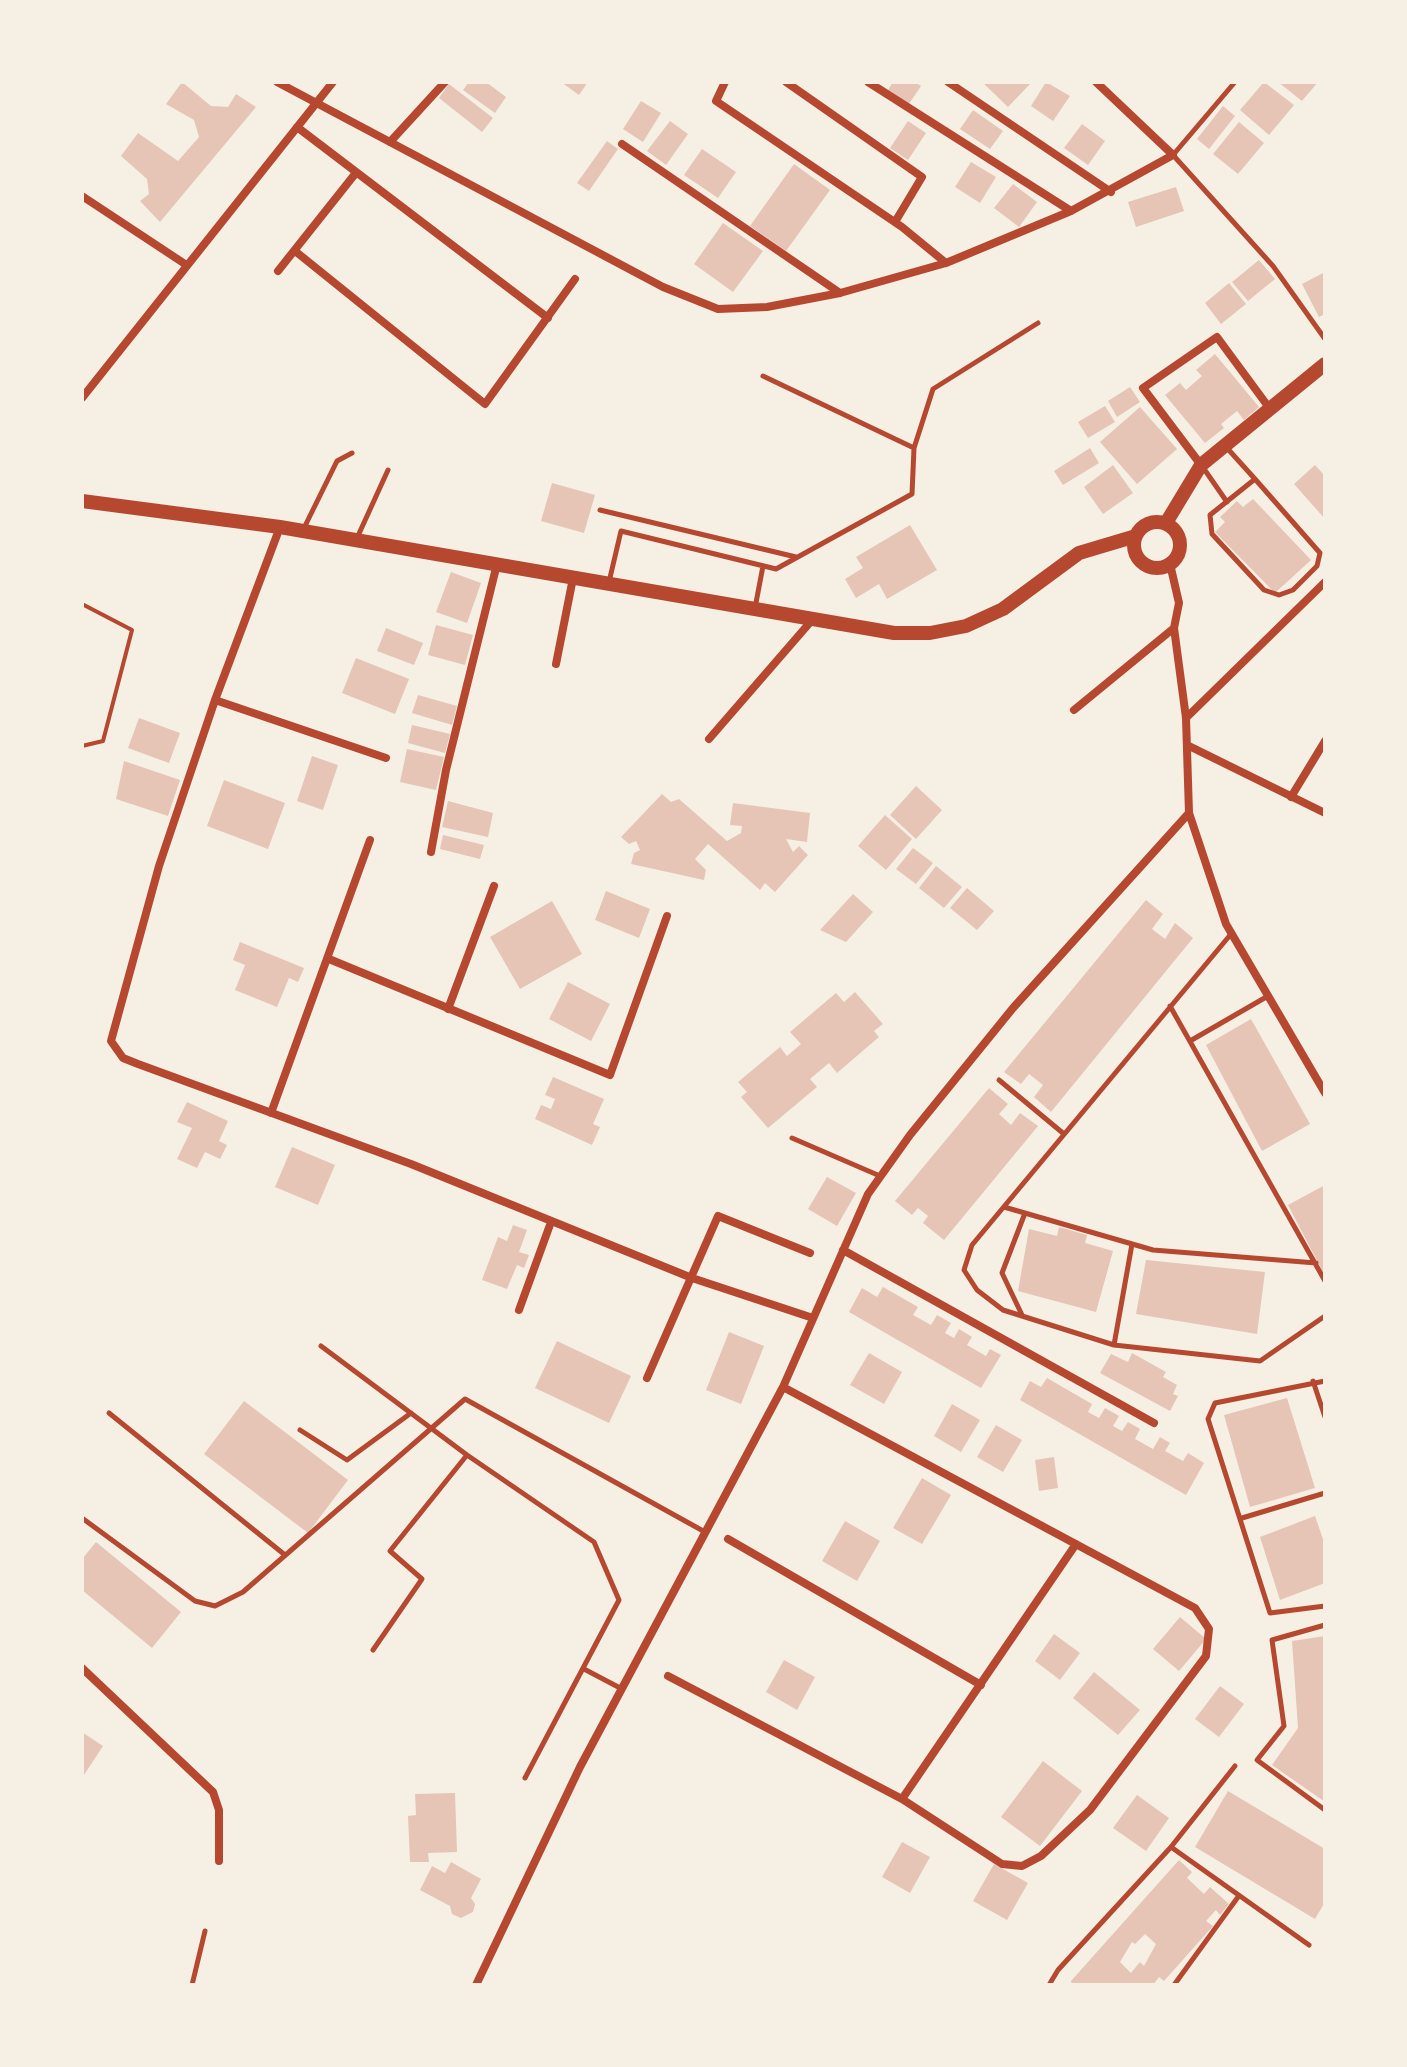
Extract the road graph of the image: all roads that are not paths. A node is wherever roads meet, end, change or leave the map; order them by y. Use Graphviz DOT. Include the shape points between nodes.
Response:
graph roads {
  1 [pos="277,82"];
  2 [pos="333,82"];
  3 [pos="445,82"];
  4 [pos="725,82"];
  5 [pos="786,82"];
  6 [pos="868,82"];
  7 [pos="948,82"];
  8 [pos="1096,82"];
  9 [pos="1235,82"];
  10 [pos="315,104"];
  11 [pos="297,127"];
  12 [pos="390,142"];
  13 [pos="622,144"];
  14 [pos="1173,155"];
  15 [pos="355,174"];
  16 [pos="1111,192"];
  17 [pos="82,196"];
  18 [pos="1071,211"];
  19 [pos="895,222"];
  20 [pos="295,251"];
  21 [pos="946,263"];
  22 [pos="185,264"];
  23 [pos="278,271"];
  24 [pos="575,279"];
  25 [pos="840,293"];
  26 [pos="548,318"];
  27 [pos="1038,323"];
  28 [pos="1325,339"];
  29 [pos="1324,366"];
  30 [pos="763,376"];
  31 [pos="82,397"];
  32 [pos="1270,409"];
  33 [pos="1225,446"];
  34 [pos="914,448"];
  35 [pos="352,453"];
  36 [pos="1201,465"];
  37 [pos="388,470"];
  38 [pos="1255,479"];
  39 [pos="82,501"];
  40 [pos="1227,502"];
  41 [pos="600,510"];
  42 [pos="1166,523"];
  43 [pos="280,527"];
  44 [pos="302,531"];
  45 [pos="1136,536"];
  46 [pos="356,540"];
  47 [pos="796,557"];
  48 [pos="497,564"];
  49 [pos="1170,564"];
  50 [pos="763,566"];
  51 [pos="573,578"];
  52 [pos="1325,582"];
  53 [pos="609,583"];
  54 [pos="755,609"];
  55 [pos="813,619"];
  56 [pos="1174,628"];
  57 [pos="556,664"];
  58 [pos="215,700"];
  59 [pos="1074,710"];
  60 [pos="1186,718"];
  61 [pos="709,739"];
  62 [pos="1325,741"];
  63 [pos="1187,745"];
  64 [pos="386,758"];
  65 [pos="1291,797"];
  66 [pos="1189,813"];
  67 [pos="1325,813"];
  68 [pos="370,840"];
  69 [pos="431,852"];
  70 [pos="494,886"];
  71 [pos="667,916"];
  72 [pos="1231,933"];
  73 [pos="329,959"];
  74 [pos="1268,996"];
  75 [pos="1170,1006"];
  76 [pos="448,1009"];
  77 [pos="1190,1041"];
  78 [pos="999,1080"];
  79 [pos="1325,1093"];
  80 [pos="271,1113"];
  81 [pos="1064,1134"];
  82 [pos="792,1138"];
  83 [pos="880,1176"];
  84 [pos="1004,1207"];
  85 [pos="1025,1213"];
  86 [pos="551,1222"];
  87 [pos="1132,1244"];
  88 [pos="843,1250"];
  89 [pos="810,1253"];
  90 [pos="1316,1263"];
  91 [pos="692,1278"];
  92 [pos="1325,1281"];
  93 [pos="519,1310"];
  94 [pos="1023,1316"];
  95 [pos="1325,1316"];
  96 [pos="813,1318"];
  97 [pos="1114,1345"];
  98 [pos="321,1346"];
  99 [pos="647,1378"];
  100 [pos="1313,1381"];
  101 [pos="1325,1381"];
  102 [pos="783,1387"];
  103 [pos="109,1413"];
  104 [pos="411,1413"];
  105 [pos="1325,1417"];
  106 [pos="1154,1423"];
  107 [pos="431,1428"];
  108 [pos="300,1430"];
  109 [pos="467,1455"];
  110 [pos="1325,1493"];
  111 [pos="82,1518"];
  112 [pos="1242,1518"];
  113 [pos="705,1532"];
  114 [pos="728,1539"];
  115 [pos="1076,1544"];
  116 [pos="285,1555"];
  117 [pos="1325,1606"];
  118 [pos="1325,1625"];
  119 [pos="373,1650"];
  120 [pos="82,1668"];
  121 [pos="584,1669"];
  122 [pos="668,1676"];
  123 [pos="981,1685"];
  124 [pos="622,1689"];
  125 [pos="1235,1766"];
  126 [pos="525,1778"];
  127 [pos="902,1799"];
  128 [pos="1325,1810"];
  129 [pos="1171,1847"];
  130 [pos="219,1861"];
  131 [pos="1238,1897"];
  132 [pos="205,1931"];
  133 [pos="1309,1945"];
  134 [pos="192,1985"];
  135 [pos="476,1985"];
  136 [pos="1049,1985"];
  137 [pos="1174,1985"];
  1 -- 10 [label="street"];
  2 -- 10 [label="street"];
  3 -- 12 [label="street"];
  4 -- 19 [label="street" via="716,101"];
  5 -- 19 [label="street" via="922,177"];
  6 -- 18 [label="street"];
  7 -- 16 [label="street"];
  8 -- 14 [label="street"];
  9 -- 14 [label="lane"];
  10 -- 11 [label="street"];
  10 -- 12 [label="street"];
  11 -- 15 [label="street"];
  11 -- 22 [label="street"];
  12 -- 25 [label="street" via="663,287 718,309 767,307"];
  13 -- 25 [label="street"];
  14 -- 16 [label="street"];
  14 -- 28 [label="lane" via="1273,266"];
  15 -- 20 [label="street"];
  15 -- 26 [label="street"];
  16 -- 18 [label="street"];
  17 -- 22 [label="street"];
  18 -- 21 [label="street"];
  19 -- 21 [label="street"];
  20 -- 23 [label="street"];
  20 -- 26 [label="street" via="485,404"];
  21 -- 25 [label="street"];
  22 -- 31 [label="street"];
  24 -- 26 [label="street"];
  27 -- 34 [label="lane" via="933,389"];
  29 -- 32 [label="main road"];
  30 -- 34 [label="lane"];
  32 -- 33 [label="main road"];
  32 -- 36 [label="street" via="1217,337 1143,388"];
  33 -- 36 [label="main road"];
  33 -- 38 [label="lane"];
  34 -- 47 [label="lane" via="912,494"];
  35 -- 44 [label="lane" via="337,461"];
  36 -- 40 [label="lane"];
  36 -- 42 [label="main road"];
  37 -- 46 [label="lane"];
  38 -- 40 [label="lane"];
  38 -- 40 [label="lane" via="1320,553 1317,566 1293,590 1279,595 1264,590 1212,534 1210,515"];
  39 -- 43 [label="main road"];
  41 -- 47 [label="lane"];
  42 -- 45 [label="main road" via="1145,525"];
  42 -- 49 [label="main road" via="1180,541"];
  43 -- 44 [label="main road"];
  43 -- 58 [label="street"];
  44 -- 46 [label="main road"];
  45 -- 49 [label="main road" via="1135,550 1142,563 1157,568"];
  45 -- 55 [label="main road" via="1079,553 1003,609 966,626 894,633"];
  46 -- 48 [label="main road"];
  47 -- 50 [label="lane" via="776,569"];
  48 -- 51 [label="main road"];
  48 -- 69 [label="street"];
  49 -- 56 [label="street" via="1179,603"];
  50 -- 53 [label="lane" via="621,531"];
  50 -- 54 [label="lane"];
  51 -- 53 [label="main road"];
  51 -- 57 [label="street"];
  52 -- 60 [label="street"];
  53 -- 54 [label="main road"];
  54 -- 55 [label="main road"];
  55 -- 61 [label="street"];
  56 -- 59 [label="street"];
  56 -- 60 [label="street"];
  58 -- 64 [label="street"];
  58 -- 80 [label="street" via="159,866 111,1041 123,1058"];
  60 -- 63 [label="street"];
  62 -- 65 [label="street"];
  63 -- 65 [label="street"];
  63 -- 66 [label="street"];
  65 -- 67 [label="street"];
  66 -- 72 [label="street"];
  66 -- 83 [label="street" via="1013,1008"];
  68 -- 73 [label="street"];
  70 -- 76 [label="street"];
  71 -- 76 [label="street" via="610,1075"];
  72 -- 74 [label="street"];
  72 -- 75 [label="lane"];
  73 -- 76 [label="street"];
  73 -- 80 [label="street"];
  74 -- 77 [label="lane"];
  74 -- 79 [label="street"];
  75 -- 77 [label="lane"];
  75 -- 81 [label="lane"];
  77 -- 90 [label="lane"];
  78 -- 81 [label="lane"];
  80 -- 86 [label="street"];
  81 -- 84 [label="lane"];
  82 -- 83 [label="lane"];
  83 -- 88 [label="street"];
  84 -- 85 [label="lane"];
  84 -- 94 [label="lane" via="972,1245 964,1270 977,1290 1003,1310"];
  85 -- 87 [label="lane"];
  85 -- 94 [label="lane" via="1002,1273"];
  86 -- 91 [label="street"];
  86 -- 93 [label="street"];
  87 -- 90 [label="lane"];
  87 -- 97 [label="lane"];
  88 -- 96 [label="street"];
  88 -- 106 [label="street"];
  89 -- 91 [label="street" via="718,1216"];
  90 -- 92 [label="lane"];
  91 -- 96 [label="street"];
  91 -- 99 [label="street"];
  94 -- 97 [label="lane"];
  95 -- 97 [label="lane" via="1260,1361"];
  96 -- 102 [label="street"];
  98 -- 104 [label="lane"];
  100 -- 101 [label="lane"];
  100 -- 105 [label="lane"];
  100 -- 112 [label="lane" via="1215,1403 1208,1419"];
  102 -- 113 [label="street"];
  102 -- 115 [label="street"];
  103 -- 116 [label="lane"];
  104 -- 107 [label="lane"];
  104 -- 108 [label="lane" via="347,1460"];
  107 -- 109 [label="lane"];
  107 -- 113 [label="lane" via="465,1399"];
  107 -- 116 [label="lane"];
  109 -- 119 [label="lane" via="390,1551 422,1579"];
  109 -- 121 [label="lane" via="594,1542 619,1600"];
  110 -- 112 [label="lane"];
  111 -- 116 [label="lane" via="195,1601 215,1606 243,1592"];
  112 -- 117 [label="lane" via="1270,1613"];
  113 -- 124 [label="street"];
  114 -- 123 [label="street"];
  115 -- 123 [label="street"];
  115 -- 127 [label="street" via="1195,1608 1209,1629 1206,1656 1090,1810 1041,1856 1022,1866 1002,1864"];
  118 -- 128 [label="lane" via="1272,1640 1284,1726 1257,1760"];
  120 -- 130 [label="street" via="213,1792 219,1810"];
  121 -- 124 [label="lane"];
  121 -- 126 [label="lane"];
  122 -- 127 [label="street"];
  123 -- 127 [label="street"];
  124 -- 135 [label="street"];
  125 -- 129 [label="lane"];
  129 -- 131 [label="lane"];
  129 -- 136 [label="lane"];
  131 -- 133 [label="lane"];
  131 -- 137 [label="lane"];
  132 -- 134 [label="lane"];
}
